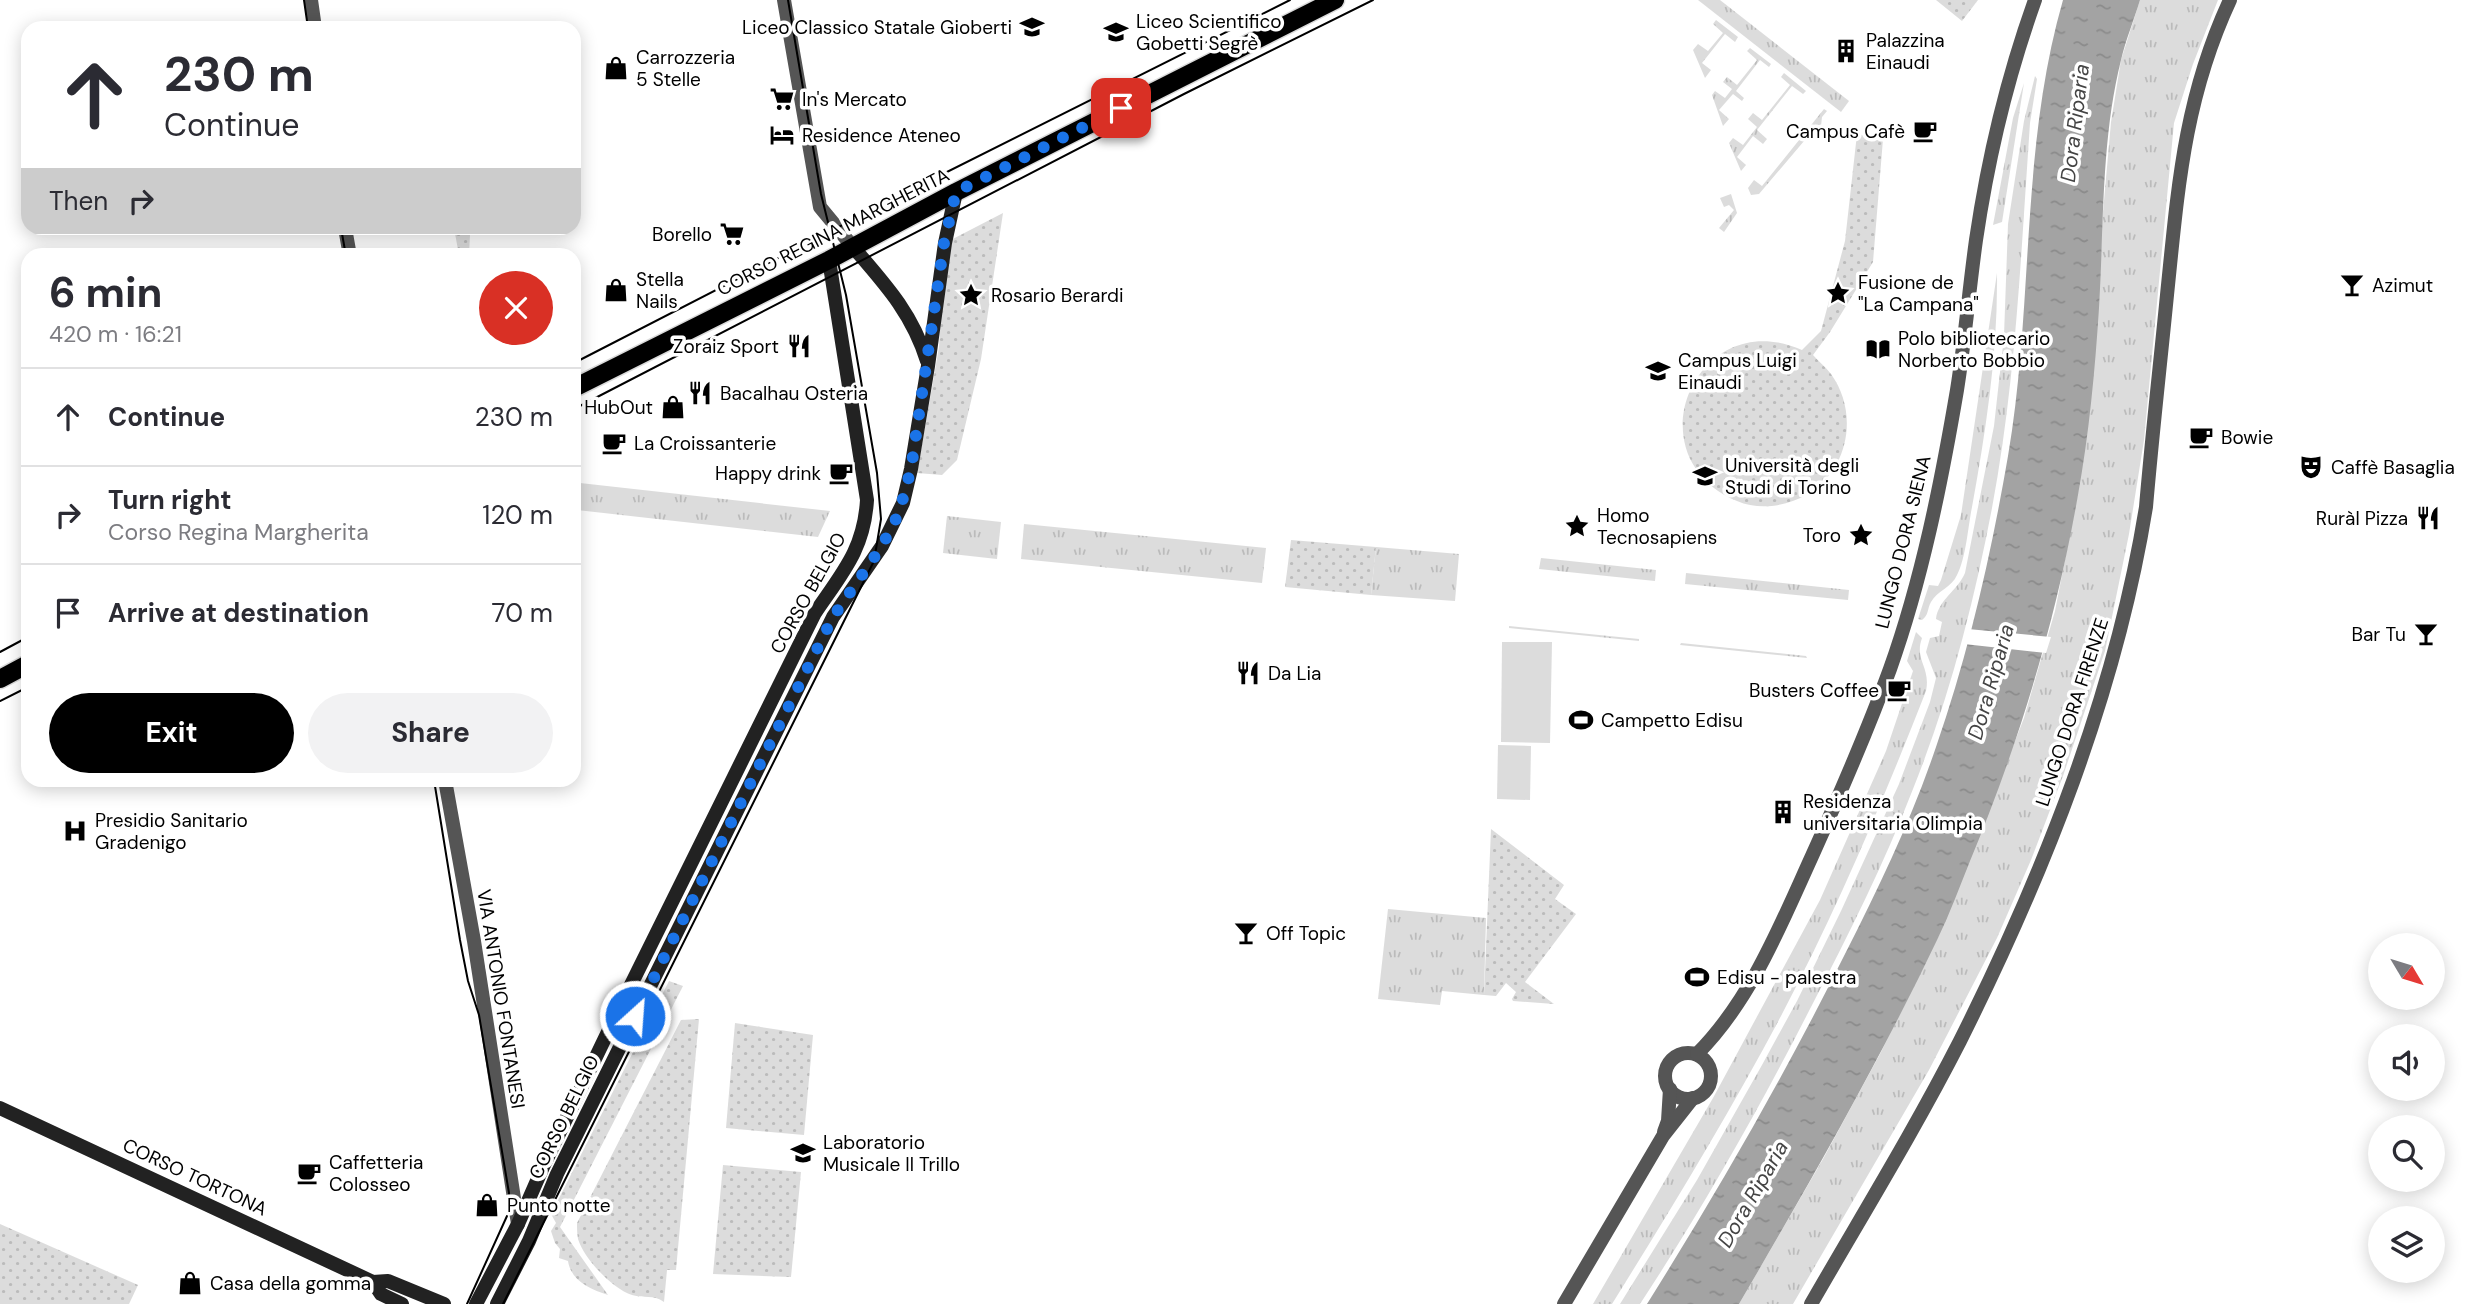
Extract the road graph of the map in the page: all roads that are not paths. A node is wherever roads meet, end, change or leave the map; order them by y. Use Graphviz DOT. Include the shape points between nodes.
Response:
graph roads {
  1 [pos="311,0"];
  2 [pos="784,0"];
  3 [pos="1335,0"];
  4 [pos="2035,0"];
  5 [pos="2230,0"];
  6 [pos="314,21"];
  7 [pos="956,192"];
  8 [pos="853,247"];
  9 [pos="829,260"];
  10 [pos="928,366"];
  11 [pos="581,384"];
  12 [pos="21,668"];
  13 [pos="0,679"];
  14 [pos="446,787"];
  15 [pos="1697,1054"];
  16 [pos="1670,1089"];
  17 [pos="1693,1098"];
  18 [pos="0,1108"];
  19 [pos="1663,1136"];
  20 [pos="518,1224"];
  21 [pos="373,1282"];
  22 [pos="402,1304"];
  23 [pos="444,1304"];
  24 [pos="476,1304"];
  25 [pos="497,1304"];
  26 [pos="1564,1304"];
  27 [pos="1811,1304"];
  1 -- 6 [label="street"];
  2 -- 8 [label="street" via="820,207"];
  3 -- 7 [label="main road, CORSO REGINA MARGHERITA"];
  4 -- 15 [label="street, LUNGO DORA SIENA" via="1995,135 1957,390 1922,564 1894,656 1791,902 1744,994"];
  5 -- 27 [label="street, LUNGO DORA FIRENZE" via="2189,116 2178,183 2146,507 2114,657 2068,791 1998,962 1959,1043"];
  7 -- 8 [label="main road, CORSO REGINA MARGHERITA"];
  7 -- 10 [label="main road, CORSO BELGIO" via="944,243"];
  8 -- 9 [label="main road, CORSO REGINA MARGHERITA"];
  8 -- 10 [label="main road" via="912,321"];
  9 -- 11 [label="main road, CORSO REGINA MARGHERITA"];
  9 -- 20 [label="main road, CORSO BELGIO" via="867,500 864,531 852,558 815,613"];
  10 -- 25 [label="main road, CORSO BELGIO" via="903,503 882,546 833,617"];
  12 -- 13 [label="main road"];
  14 -- 20 [label="street, VIA ANTONIO FONTANESI"];
  15 -- 16 [label="street" via="1681,1054 1670,1062 1665,1076"];
  15 -- 17 [label="street" via="1707,1062 1711,1077 1705,1091"];
  16 -- 17 [label="street"];
  16 -- 19 [label="street"];
  17 -- 19 [label="street"];
  18 -- 21 [label="main road, CORSO TORTONA"];
  19 -- 26 [label="street"];
  20 -- 24 [label="main road, CORSO BELGIO"];
  21 -- 22 [label="main road, CORSO TORTONA" via="381,1294"];
  21 -- 23 [label="main road, CORSO TORTONA" via="388,1281"];
}
